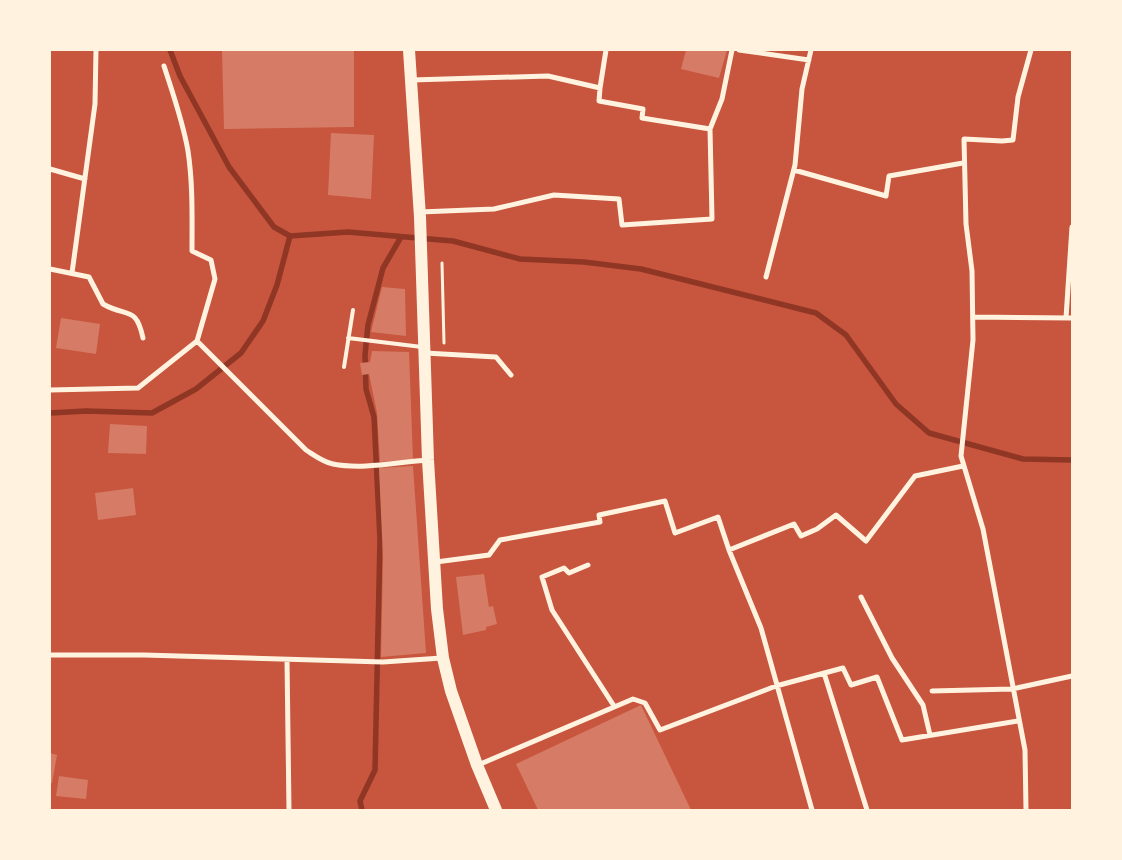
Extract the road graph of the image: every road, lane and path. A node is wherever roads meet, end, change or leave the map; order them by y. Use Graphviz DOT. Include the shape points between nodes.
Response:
graph roads {
  1 [pos="96,50"];
  2 [pos="409,50"];
  3 [pos="606,50"];
  4 [pos="732,50"];
  5 [pos="739,50"];
  6 [pos="811,50"];
  7 [pos="1031,50"];
  8 [pos="809,60"];
  9 [pos="164,66"];
  10 [pos="411,80"];
  11 [pos="600,88"];
  12 [pos="710,129"];
  13 [pos="963,163"];
  14 [pos="50,169"];
  15 [pos="794,170"];
  16 [pos="85,179"];
  17 [pos="420,215"];
  18 [pos="1072,227"];
  19 [pos="442,263"];
  20 [pos="50,269"];
  21 [pos="72,273"];
  22 [pos="766,277"];
  23 [pos="353,310"];
  24 [pos="972,317"];
  25 [pos="1069,318"];
  26 [pos="143,338"];
  27 [pos="348,338"];
  28 [pos="198,341"];
  29 [pos="424,349"];
  30 [pos="444,354"];
  31 [pos="344,367"];
  32 [pos="511,375"];
  33 [pos="50,390"];
  34 [pos="428,460"];
  35 [pos="963,466"];
  36 [pos="729,550"];
  37 [pos="433,563"];
  38 [pos="588,565"];
  39 [pos="861,597"];
  40 [pos="50,655"];
  41 [pos="443,658"];
  42 [pos="287,660"];
  43 [pos="824,673"];
  44 [pos="1072,676"];
  45 [pos="776,686"];
  46 [pos="1012,690"];
  47 [pos="932,691"];
  48 [pos="614,706"];
  49 [pos="1018,721"];
  50 [pos="930,736"];
  51 [pos="477,765"];
  52 [pos="288,810"];
  53 [pos="496,810"];
  54 [pos="812,810"];
  55 [pos="867,810"];
  56 [pos="1026,810"];
  1 -- 16 [label="street" via="95,104"];
  2 -- 10 [label="main road"];
  3 -- 11 [label="street"];
  4 -- 12 [label="street" via="722,99"];
  5 -- 8 [label="street"];
  6 -- 8 [label="street"];
  7 -- 13 [label="street" via="1018,98 1013,140 964,139"];
  8 -- 15 [label="street" via="802,89"];
  9 -- 28 [label="street" via="188,151 192,251 211,260 215,279"];
  10 -- 11 [label="street" via="548,76"];
  10 -- 17 [label="main road"];
  11 -- 12 [label="street" via="598,101 643,109 642,118"];
  12 -- 17 [label="street" via="712,219 622,225 619,198 554,195 494,209"];
  13 -- 15 [label="street" via="890,176 886,196"];
  13 -- 24 [label="street" via="972,271"];
  14 -- 16 [label="street"];
  15 -- 22 [label="street"];
  16 -- 21 [label="street"];
  17 -- 29 [label="main road"];
  18 -- 25 [label="street"];
  19 -- 30 [label="path"];
  20 -- 21 [label="street"];
  21 -- 26 [label="street" via="89,277 103,304 136,316"];
  23 -- 27 [label="lane"];
  24 -- 25 [label="street"];
  24 -- 35 [label="street" via="961,456"];
  27 -- 29 [label="lane"];
  27 -- 31 [label="lane"];
  28 -- 33 [label="street" via="138,388"];
  28 -- 34 [label="street" via="306,450 321,460 334,464 372,465"];
  29 -- 30 [label="street"];
  29 -- 34 [label="main road"];
  30 -- 32 [label="street" via="496,357"];
  34 -- 37 [label="main road"];
  35 -- 36 [label="street" via="915,476 866,541 836,515 817,529 800,536 794,524"];
  35 -- 46 [label="street" via="983,529"];
  36 -- 37 [label="street" via="718,517 675,533 665,501 600,515 600,522 500,540 489,555"];
  36 -- 45 [label="street" via="761,628"];
  37 -- 41 [label="main road"];
  38 -- 48 [label="street" via="570,573 564,568 542,577 552,610"];
  39 -- 50 [label="street" via="892,658 923,705"];
  40 -- 42 [label="street"];
  41 -- 42 [label="street" via="383,662"];
  41 -- 51 [label="main road"];
  42 -- 52 [label="street"];
  43 -- 45 [label="street"];
  43 -- 50 [label="street" via="843,668 851,685 877,676 902,740"];
  43 -- 55 [label="street"];
  44 -- 46 [label="street"];
  45 -- 48 [label="street" via="660,730 645,703 633,699"];
  45 -- 54 [label="street"];
  46 -- 47 [label="street"];
  46 -- 49 [label="street"];
  48 -- 51 [label="street"];
  49 -- 50 [label="street"];
  49 -- 56 [label="street" via="1025,750"];
  51 -- 53 [label="main road"];
}
